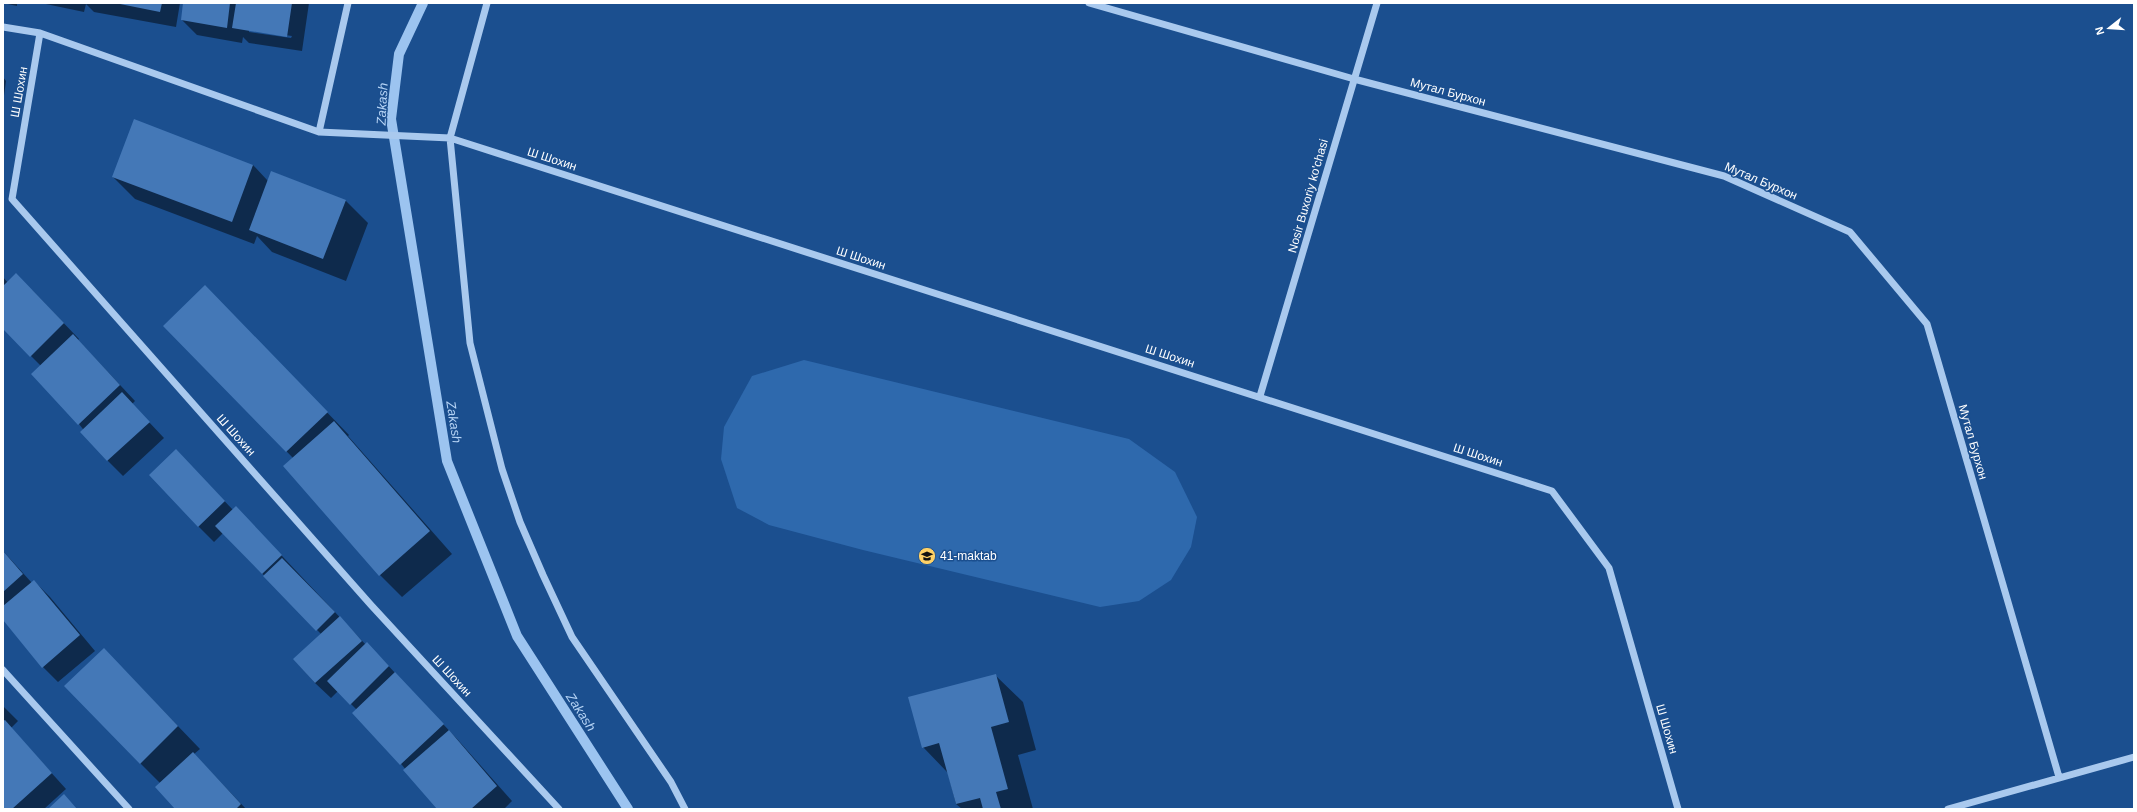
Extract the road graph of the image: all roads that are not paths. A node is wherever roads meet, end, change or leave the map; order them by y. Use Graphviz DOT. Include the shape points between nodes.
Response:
graph roads {
  1 [pos="348,3"];
  2 [pos="486,3"];
  3 [pos="1089,3"];
  4 [pos="1377,3"];
  5 [pos="3,26"];
  6 [pos="40,33"];
  7 [pos="1354,79"];
  8 [pos="319,132"];
  9 [pos="450,138"];
  10 [pos="1260,396"];
  11 [pos="3,670"];
  12 [pos="2134,757"];
  13 [pos="2058,777"];
  14 [pos="128,809"];
  15 [pos="559,809"];
  16 [pos="684,809"];
  17 [pos="1678,809"];
  18 [pos="1948,809"];
  1 -- 8 [label="street"];
  2 -- 9 [label="street"];
  3 -- 7 [label="street, Мутал Бурхон"];
  4 -- 7 [label="street, Nosir Buxoriy ko'chasi"];
  5 -- 6 [label="street"];
  6 -- 8 [label="street"];
  6 -- 15 [label="street, Ш Шохин" via="12,199 371,605"];
  7 -- 10 [label="street, Nosir Buxoriy ko'chasi"];
  7 -- 13 [label="street, Мутал Бурхон" via="1724,176 1850,232 1927,324"];
  8 -- 9 [label="street, Ш Шохин"];
  9 -- 10 [label="street, Ш Шохин"];
  9 -- 16 [label="street" via="470,343 502,469 520,522 572,637 671,782"];
  10 -- 17 [label="street, Ш Шохин" via="1552,491 1609,568"];
  11 -- 14 [label="street"];
  12 -- 13 [label="street"];
  13 -- 18 [label="street"];
}
